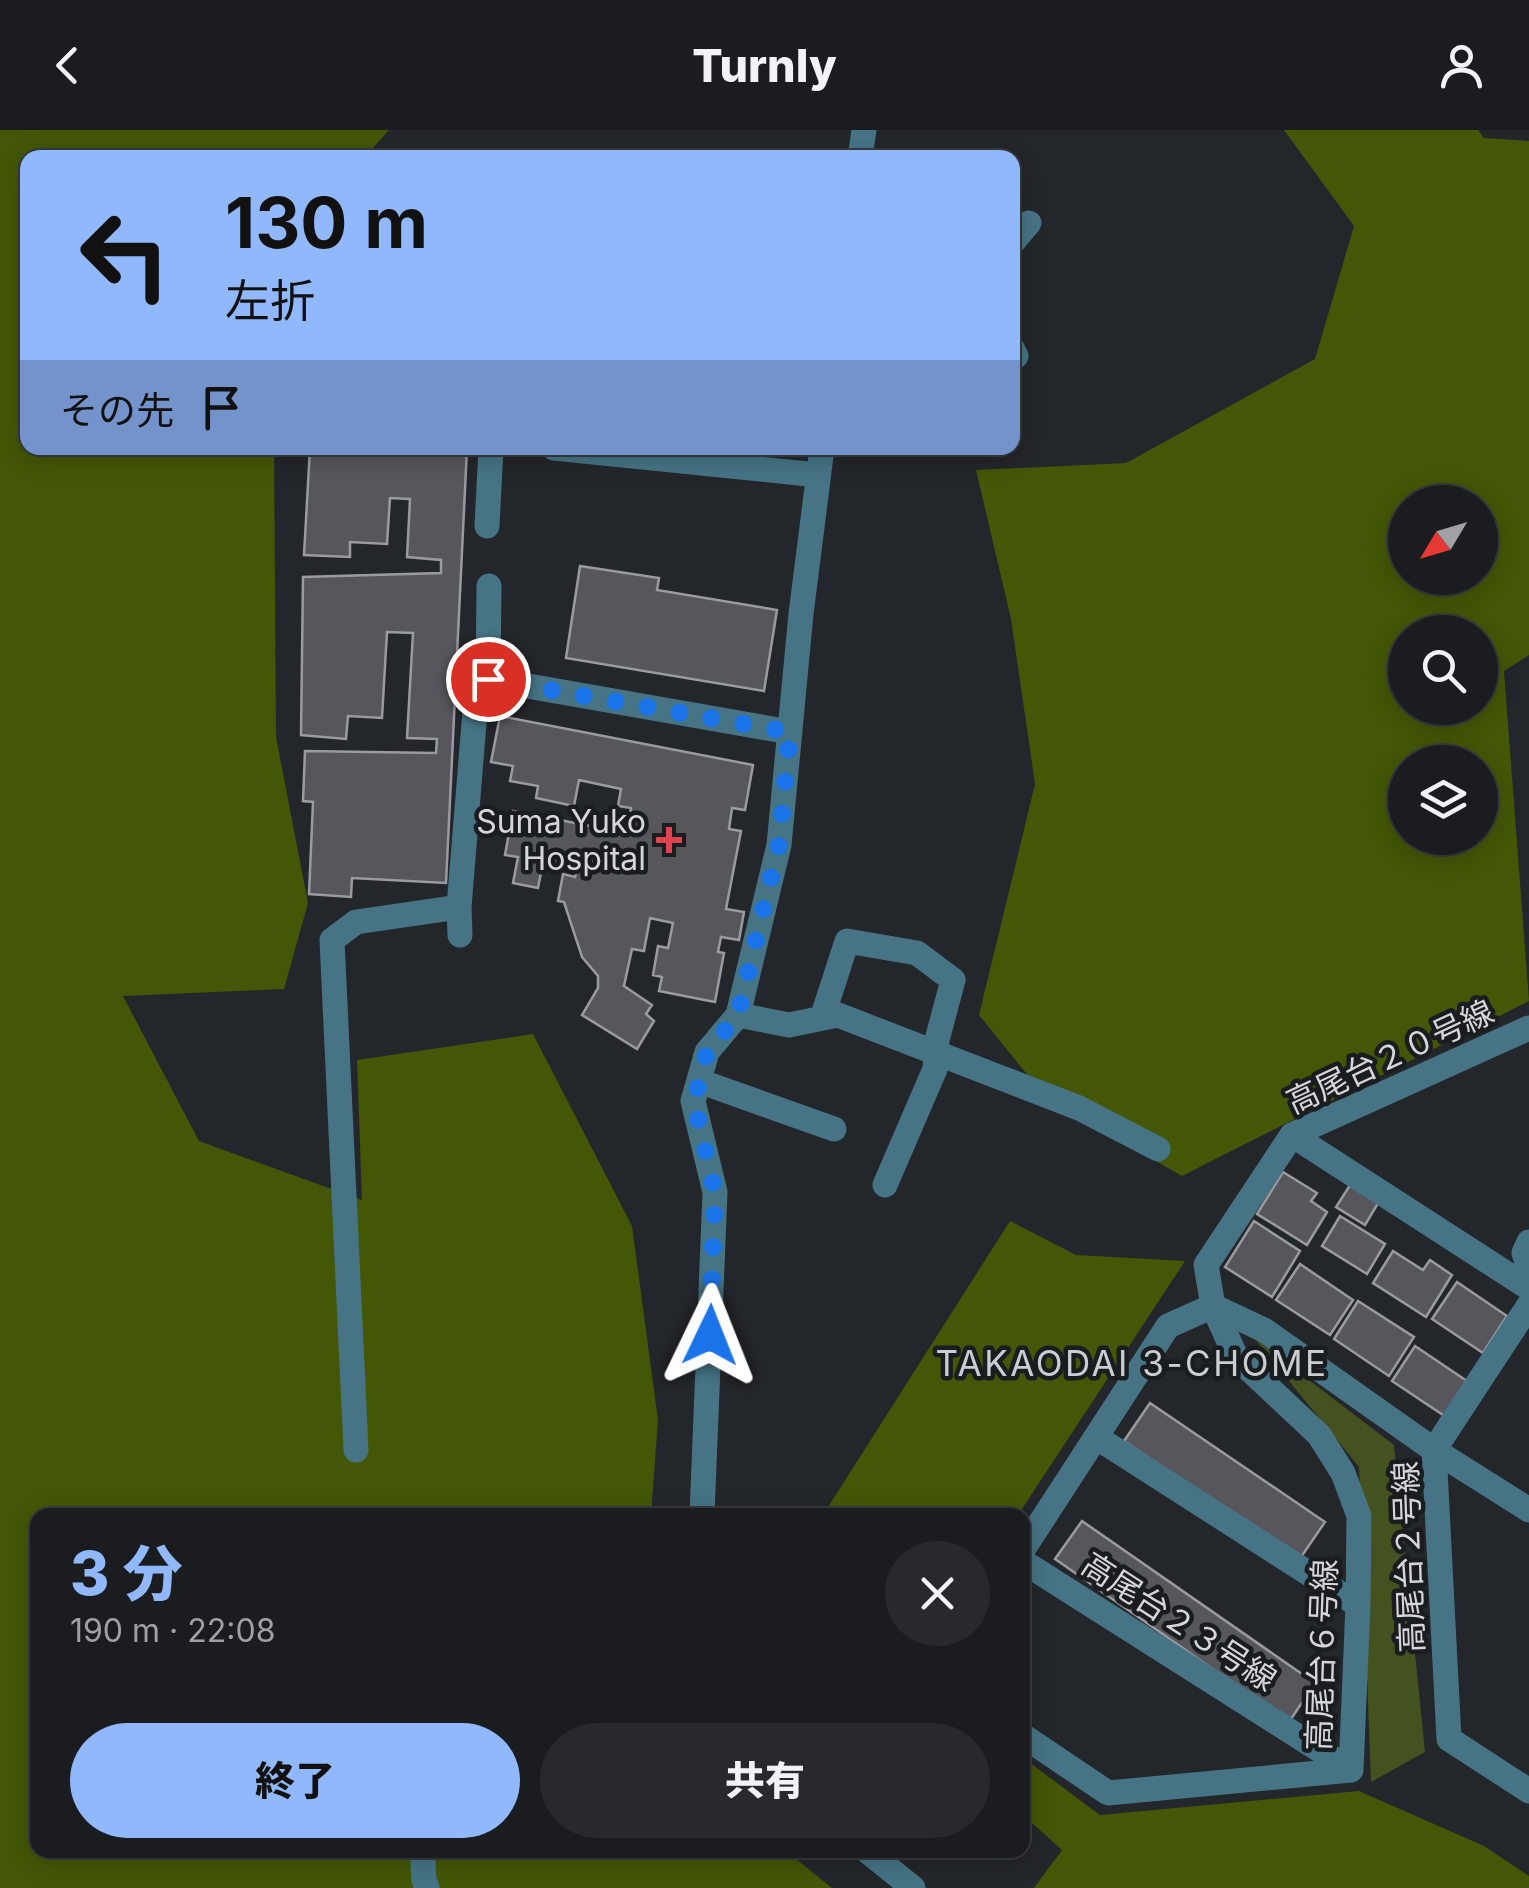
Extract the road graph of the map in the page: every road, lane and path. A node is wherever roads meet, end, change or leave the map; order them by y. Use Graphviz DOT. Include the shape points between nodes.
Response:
graph roads {
  1 [pos="1029,222"];
  2 [pos="1020,233"];
  3 [pos="491,455"];
  4 [pos="622,455"];
  5 [pos="821,455"];
  6 [pos="818,475"];
  7 [pos="487,526"];
  8 [pos="489,586"];
  9 [pos="488,679"];
  10 [pos="790,732"];
  11 [pos="460,907"];
  12 [pos="460,935"];
  13 [pos="738,1015"];
  14 [pos="822,1018"];
  15 [pos="1529,1028"];
  16 [pos="936,1054"];
  17 [pos="699,1081"];
  18 [pos="834,1129"];
  19 [pos="1292,1135"];
  20 [pos="1158,1150"];
  21 [pos="885,1185"];
  22 [pos="1529,1242"];
  23 [pos="1529,1268"];
  24 [pos="1529,1288"];
  25 [pos="1213,1306"];
  26 [pos="1529,1306"];
  27 [pos="1096,1436"];
  28 [pos="356,1450"];
  29 [pos="1434,1450"];
  30 [pos="702,1508"];
  31 [pos="1529,1510"];
  32 [pos="1030,1538"];
  33 [pos="1030,1565"];
  34 [pos="1358,1605"];
  35 [pos="1030,1741"];
  36 [pos="1351,1770"];
  37 [pos="1529,1791"];
  38 [pos="423,1858"];
  39 [pos="876,1858"];
  40 [pos="427,1888"];
  41 [pos="913,1888"];
  1 -- 2 [label="street"];
  3 -- 7 [label="street"];
  4 -- 6 [label="street"];
  5 -- 6 [label="street"];
  6 -- 10 [label="street"];
  8 -- 9 [label="street"];
  9 -- 10 [label="street"];
  9 -- 11 [label="street" via="475,710"];
  10 -- 13 [label="street" via="779,844"];
  11 -- 12 [label="street"];
  11 -- 28 [label="street" via="356,922 332,940"];
  13 -- 14 [label="street" via="789,1025"];
  13 -- 17 [label="street" via="707,1052"];
  14 -- 16 [label="street" via="838,1015"];
  14 -- 16 [label="street" via="847,940 917,953 953,980"];
  15 -- 19 [label="street, 高尾台２０号線"];
  16 -- 20 [label="street" via="1079,1108"];
  16 -- 21 [label="street"];
  17 -- 18 [label="street"];
  17 -- 30 [label="street" via="694,1102 715,1192"];
  19 -- 24 [label="street"];
  19 -- 25 [label="street, 高尾台２０号線" via="1206,1265"];
  22 -- 23 [label="street"];
  25 -- 27 [label="street" via="1168,1326"];
  25 -- 29 [label="street" via="1264,1330"];
  25 -- 34 [label="street, 高尾台６号線" via="1236,1357 1318,1435 1344,1473 1359,1516"];
  26 -- 29 [label="street, 高尾台２号線"];
  27 -- 32 [label="street"];
  27 -- 34 [label="street"];
  29 -- 31 [label="street"];
  29 -- 37 [label="street, 高尾台２号線" via="1449,1739"];
  33 -- 36 [label="street, 高尾台２３号線"];
  34 -- 36 [label="street, 高尾台６号線"];
  35 -- 36 [label="street, 高尾台６号線" via="1108,1792"];
  38 -- 40 [label="street"];
  39 -- 41 [label="street"];
}
